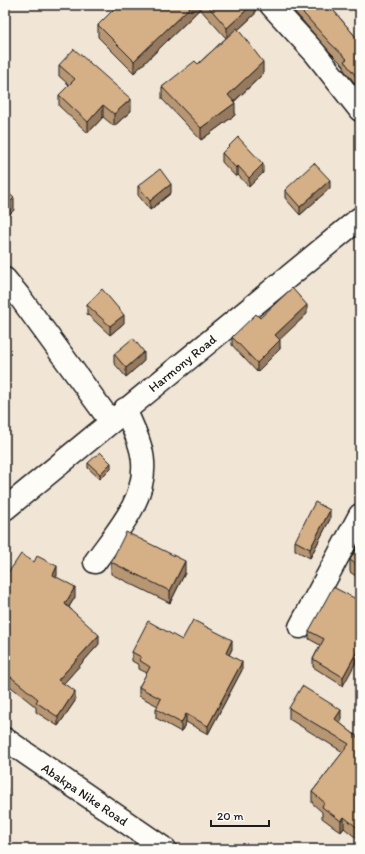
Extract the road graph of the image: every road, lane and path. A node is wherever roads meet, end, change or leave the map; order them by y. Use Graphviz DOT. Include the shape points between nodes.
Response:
graph roads {
  1 [pos="271,5"];
  2 [pos="360,110"];
  3 [pos="360,218"];
  4 [pos="5,279"];
  5 [pos="118,416"];
  6 [pos="5,509"];
  7 [pos="360,515"];
  8 [pos="95,562"];
  9 [pos="300,627"];
  10 [pos="5,740"];
  11 [pos="165,849"];
  1 -- 2 [label="main road" via="315,53"];
  3 -- 5 [label="main road, Harmony Road"];
  4 -- 5 [label="main road"];
  5 -- 6 [label="main road, Harmony Road"];
  5 -- 8 [label="main road" via="138,440 143,475 139,494 129,514"];
  7 -- 9 [label="main road"];
  10 -- 11 [label="main road, Abakpa Nike Road"];
}
